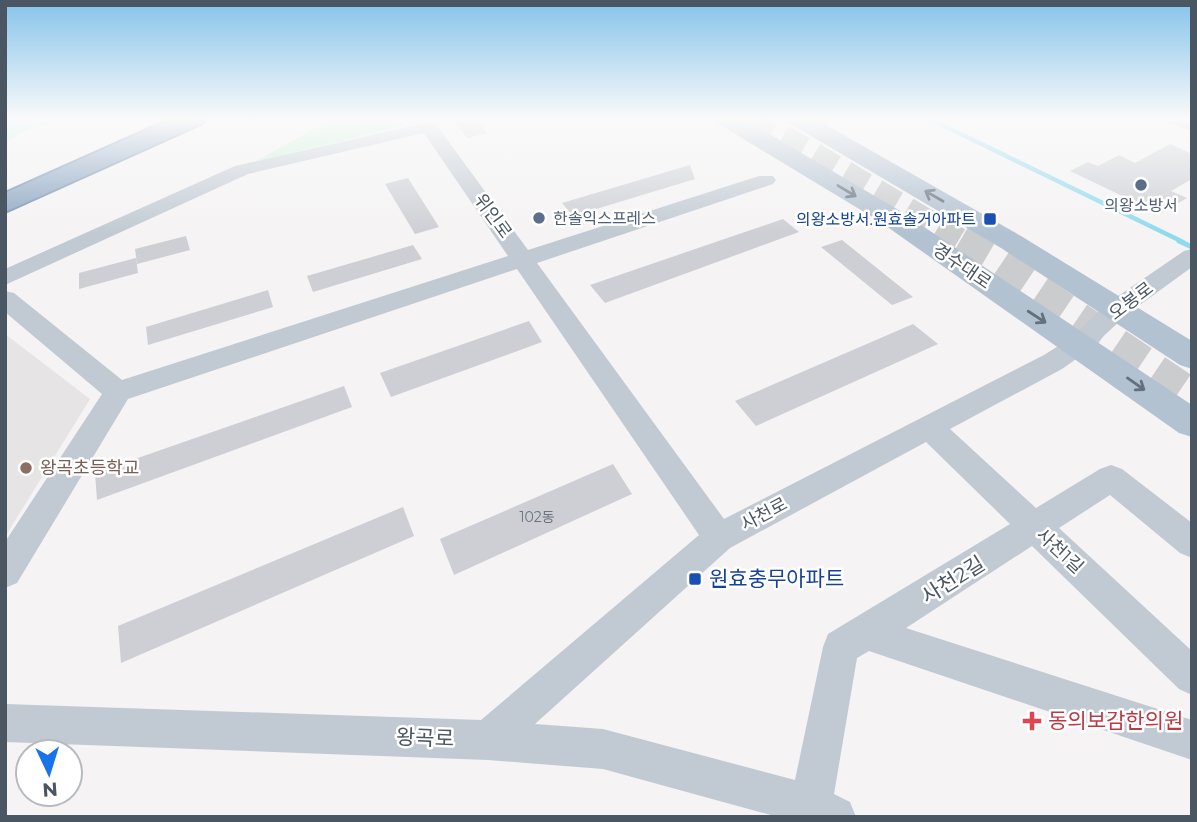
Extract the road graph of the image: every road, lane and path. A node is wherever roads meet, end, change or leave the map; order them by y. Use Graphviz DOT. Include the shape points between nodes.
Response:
graph roads {
  1 [pos="62,156"];
  2 [pos="110,156"];
  3 [pos="301,156"];
  4 [pos="450,156"];
  5 [pos="789,156"];
  6 [pos="869,156"];
  7 [pos="766,180"];
  8 [pos="5,181"];
  9 [pos="5,204"];
  10 [pos="888,215"];
  11 [pos="524,259"];
  12 [pos="1189,259"];
  13 [pos="1041,261"];
  14 [pos="5,278"];
  15 [pos="5,299"];
  16 [pos="1117,309"];
  17 [pos="1080,344"];
  18 [pos="1192,357"];
  19 [pos="118,392"];
  20 [pos="1192,393"];
  21 [pos="1192,409"];
  22 [pos="1192,423"];
  23 [pos="929,427"];
  24 [pos="1035,528"];
  25 [pos="719,538"];
  26 [pos="1192,543"];
  27 [pos="5,572"];
  28 [pos="867,633"];
  29 [pos="1192,676"];
  30 [pos="5,723"];
  31 [pos="488,740"];
  32 [pos="1192,740"];
  33 [pos="823,811"];
  1 -- 8 [label="highway"];
  2 -- 9 [label="highway"];
  3 -- 14 [label="street, 위인로" via="242,170"];
  4 -- 11 [label="street, 위인로"];
  5 -- 10 [label="main road, 경수대로, one-way"];
  13 -- 6 [label="main road, one-way"];
  7 -- 11 [label="street"];
  10 -- 13 [label="main road" via="985,242 1036,269 1051,271"];
  10 -- 17 [label="main road, 경수대로, one-way"];
  11 -- 19 [label="street"];
  11 -- 25 [label="street, 위인로"];
  12 -- 16 [label="street, 오봉로"];
  13 -- 16 [label="main road"];
  15 -- 19 [label="street"];
  16 -- 17 [label="street, 오봉로"];
  16 -- 18 [label="main road"];
  17 -- 22 [label="main road, 경수대로, one-way"];
  17 -- 23 [label="street, 사천로"];
  19 -- 27 [label="street"];
  20 -- 21 [label="main road"];
  23 -- 24 [label="street, 사천1길"];
  23 -- 25 [label="street, 사천로"];
  24 -- 26 [label="street, 사천2길" via="1111,478"];
  24 -- 28 [label="street, 사천2길"];
  24 -- 29 [label="street, 사천1길"];
  25 -- 31 [label="street, 사천로"];
  28 -- 32 [label="street"];
  28 -- 33 [label="street, 사천2길" via="841,647"];
  30 -- 31 [label="street, 왕곡로"];
  31 -- 33 [label="street, 왕곡로" via="603,748"];
}
